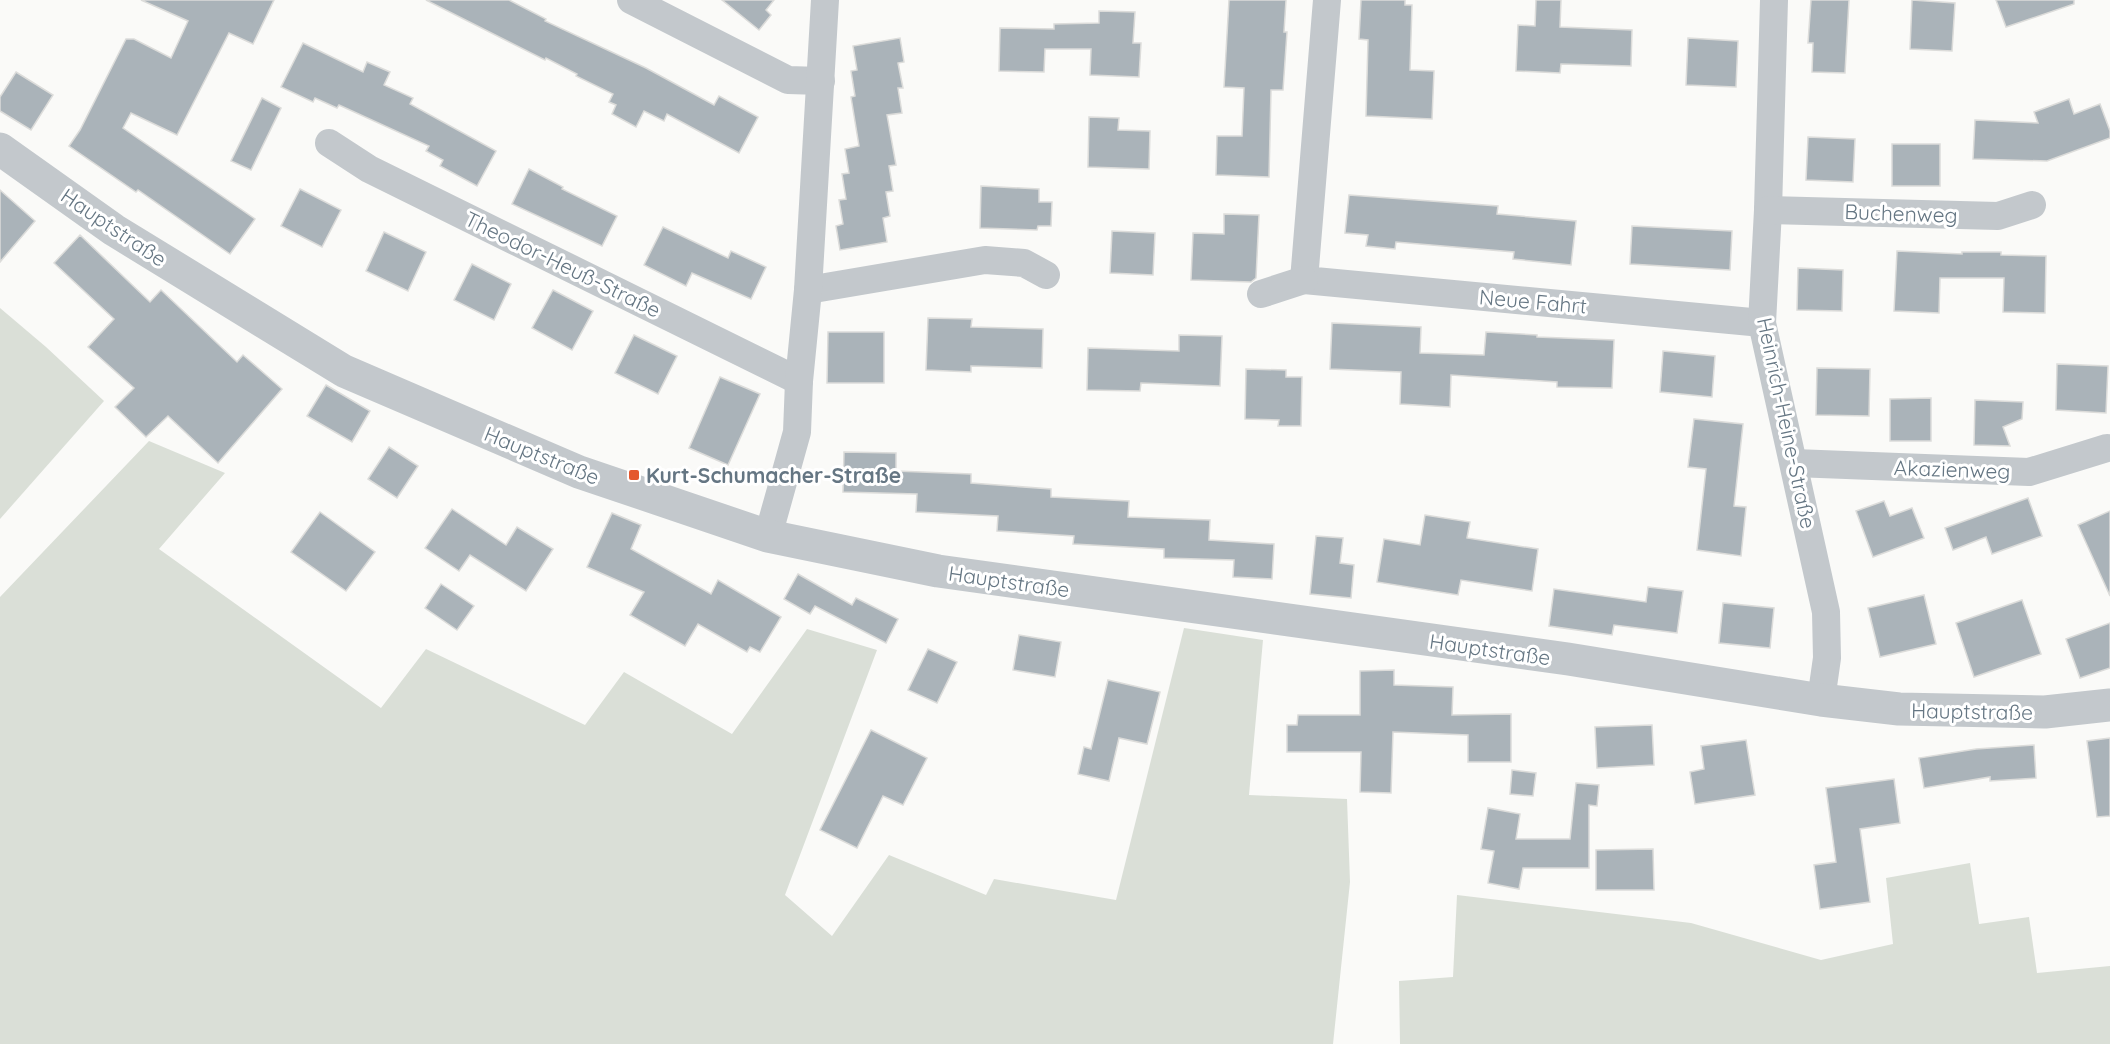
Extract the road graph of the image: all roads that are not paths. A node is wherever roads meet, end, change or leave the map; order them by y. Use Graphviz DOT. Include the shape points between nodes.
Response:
graph roads {
  1 [pos="631,0"];
  2 [pos="825,0"];
  3 [pos="1327,0"];
  4 [pos="1774,0"];
  5 [pos="821,81"];
  6 [pos="329,143"];
  7 [pos="0,149"];
  8 [pos="2032,205"];
  9 [pos="1768,210"];
  10 [pos="1046,275"];
  11 [pos="1304,280"];
  12 [pos="808,290"];
  13 [pos="1261,294"];
  14 [pos="1762,323"];
  15 [pos="799,381"];
  16 [pos="2107,448"];
  17 [pos="1794,463"];
  18 [pos="768,536"];
  19 [pos="1821,700"];
  20 [pos="2110,705"];
  1 -- 5 [label="street" via="788,80"];
  2 -- 5 [label="street"];
  3 -- 11 [label="street"];
  4 -- 9 [label="street, Heinrich-Heine-Straße"];
  5 -- 12 [label="street"];
  6 -- 15 [label="street, Theodor-Heuß-Straße" via="369,169"];
  7 -- 18 [label="street, Hauptstraße" via="114,230 344,371 579,472"];
  8 -- 9 [label="street, Buchenweg" via="1998,216"];
  9 -- 14 [label="street, Heinrich-Heine-Straße"];
  10 -- 12 [label="street" via="1024,263 985,260"];
  11 -- 13 [label="street, Neue Fahrt"];
  11 -- 14 [label="street, Neue Fahrt"];
  12 -- 15 [label="street"];
  14 -- 17 [label="street, Heinrich-Heine-Straße"];
  15 -- 18 [label="street" via="797,432"];
  16 -- 17 [label="street, Akazienweg" via="2029,472"];
  17 -- 19 [label="street, Heinrich-Heine-Straße" via="1826,612 1827,658"];
  18 -- 19 [label="street, Hauptstraße" via="938,571 1568,659"];
  19 -- 20 [label="street, Hauptstraße" via="1899,709 2034,712"];
}
